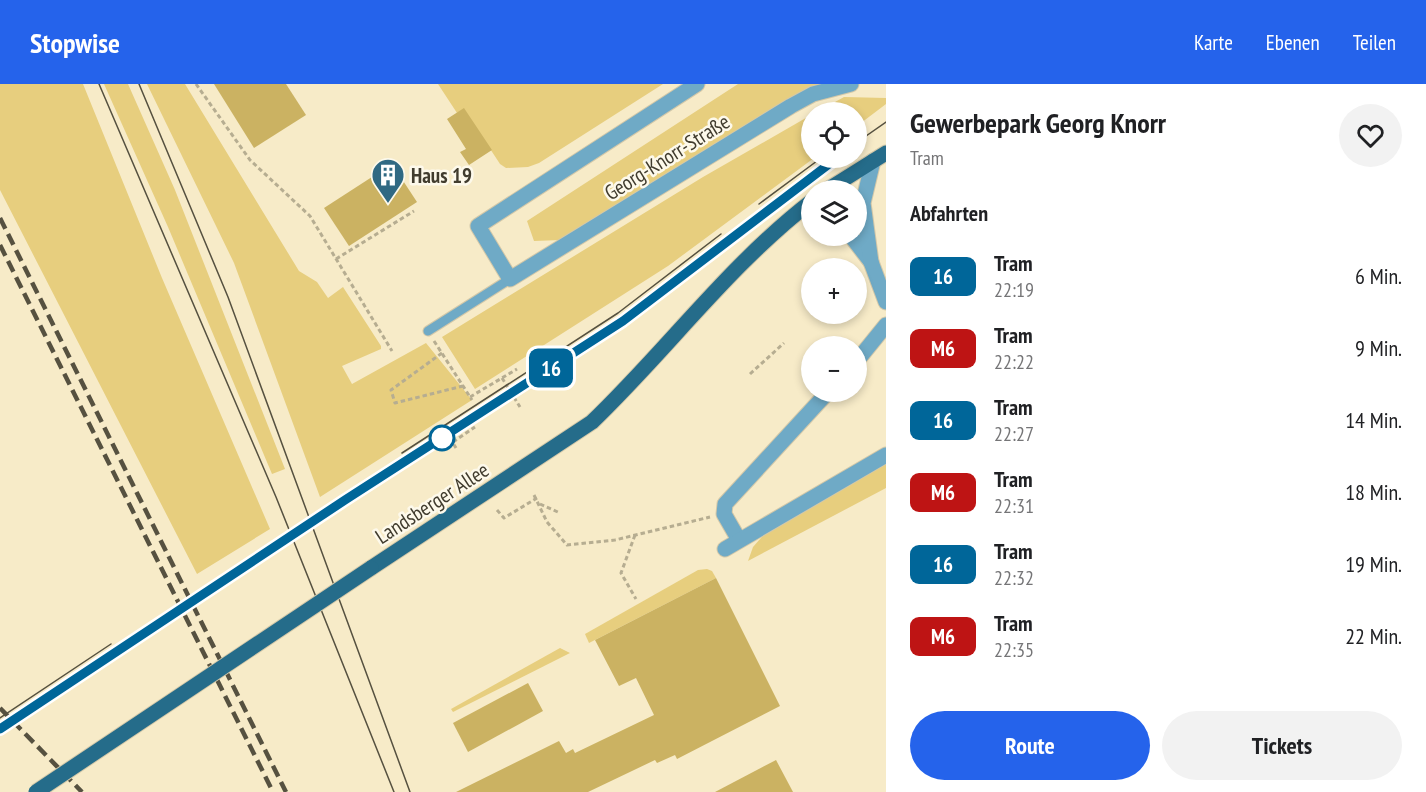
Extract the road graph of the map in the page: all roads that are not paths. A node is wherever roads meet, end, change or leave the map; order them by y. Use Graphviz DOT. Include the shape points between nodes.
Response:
graph roads {
  1 [pos="697,84"];
  2 [pos="851,84"];
  3 [pos="879,157"];
  4 [pos="843,180"];
  5 [pos="801,210"];
  6 [pos="859,246"];
  7 [pos="871,262"];
  8 [pos="510,279"];
  9 [pos="886,302"];
  10 [pos="886,325"];
  11 [pos="428,331"];
  12 [pos="867,348"];
  13 [pos="819,402"];
  14 [pos="886,455"];
  15 [pos="739,540"];
  16 [pos="724,549"];
  17 [pos="36,792"];
  1 -- 8 [label="street, Georg-Knorr-Straße" via="478,226"];
  2 -- 8 [label="street, Georg-Knorr-Straße" via="813,94 791,106"];
  3 -- 4 [label="main road"];
  3 -- 7 [label="street" via="863,203"];
  5 -- 17 [label="main road, Landsberger Allee, bridge" via="726,277 592,422"];
  6 -- 7 [label="street"];
  7 -- 9 [label="street"];
  8 -- 11 [label="lane, Georg-Knorr-Straße"];
  10 -- 12 [label="street"];
  13 -- 15 [label="street" via="725,504 724,514"];
  14 -- 15 [label="street"];
  15 -- 16 [label="street"];
}
